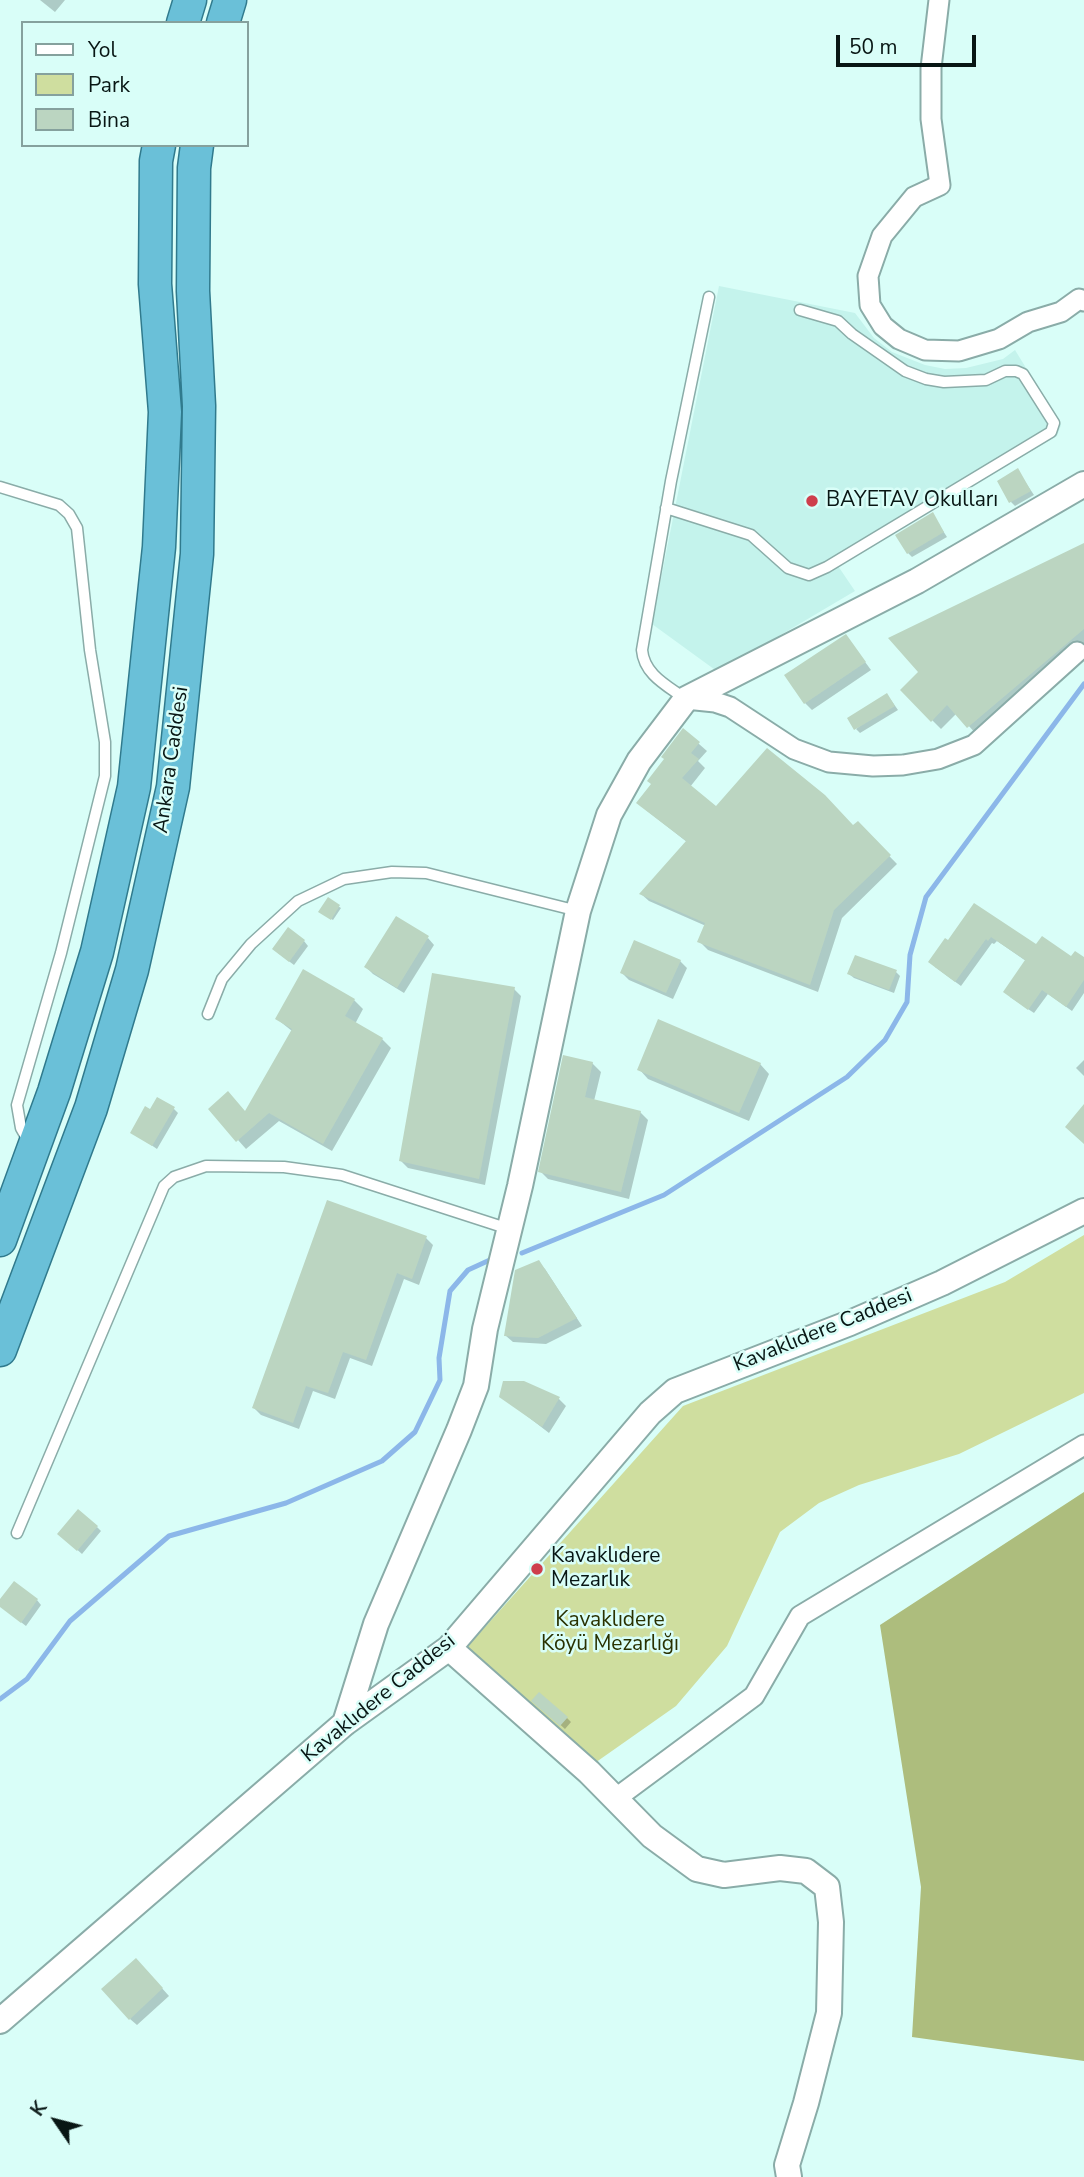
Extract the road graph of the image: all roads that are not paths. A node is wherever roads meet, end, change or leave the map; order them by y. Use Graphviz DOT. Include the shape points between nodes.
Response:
graph roads {
  1 [pos="190,0"];
  2 [pos="230,0"];
  3 [pos="939,0"];
  4 [pos="184,21"];
  5 [pos="224,21"];
  6 [pos="159,147"];
  7 [pos="197,147"];
  8 [pos="709,297"];
  9 [pos="1084,301"];
  10 [pos="800,310"];
  11 [pos="1084,484"];
  12 [pos="0,487"];
  13 [pos="666,508"];
  14 [pos="1077,652"];
  15 [pos="686,699"];
  16 [pos="578,911"];
  17 [pos="208,1014"];
  18 [pos="33,1149"];
  19 [pos="1084,1211"];
  20 [pos="509,1229"];
  21 [pos="0,1240"];
  22 [pos="0,1350"];
  23 [pos="1084,1445"];
  24 [pos="17,1533"];
  25 [pos="449,1648"];
  26 [pos="345,1723"];
  27 [pos="615,1799"];
  28 [pos="0,2021"];
  29 [pos="789,2177"];
  1 -- 4 [label="highway"];
  2 -- 5 [label="highway"];
  3 -- 9 [label="street" via="931,119 940,185 914,197 882,236 868,276 870,305 883,326 899,339 925,350 959,351 999,339 1028,322 1061,312 1079,299"];
  6 -- 18 [label="highway, Ankara Caddesi" via="155,284 164,412 159,547 134,787 97,952"];
  7 -- 22 [label="highway, Ankara Caddesi" via="193,291 197,554 173,787 132,970 91,1108"];
  8 -- 13 [label="lane"];
  10 -- 13 [label="lane" via="838,321 905,372 926,379 986,380 1005,371 1023,374 1054,424 1051,432 809,575 788,568 751,535"];
  11 -- 15 [label="street" via="906,587"];
  12 -- 18 [label="lane" via="58,505 77,528 90,650 106,742 105,776 17,1105 21,1128"];
  13 -- 15 [label="lane" via="643,660 648,671"];
  14 -- 15 [label="street" via="974,745 938,759 903,765 829,762 794,749 730,708"];
  15 -- 16 [label="street" via="639,761 609,815"];
  16 -- 17 [label="lane" via="426,873 344,879 298,901 251,944 222,979"];
  16 -- 20 [label="street"];
  18 -- 21 [label="highway, Ankara Caddesi"];
  19 -- 25 [label="street, Kavaklıdere Caddesi" via="942,1283 675,1391 650,1413"];
  20 -- 24 [label="lane" via="342,1175 284,1167 206,1166 174,1177 164,1185"];
  20 -- 26 [label="street" via="476,1386 376,1624"];
  23 -- 27 [label="street" via="800,1616 754,1696"];
  25 -- 26 [label="street, Kavaklıdere Caddesi"];
  25 -- 27 [label="street"];
  26 -- 28 [label="street, Kavaklıdere Caddesi"];
  27 -- 29 [label="street" via="652,1836 697,1869 724,1875 780,1868 806,1871 827,1887 831,1922 828,2013 787,2165"];
}
